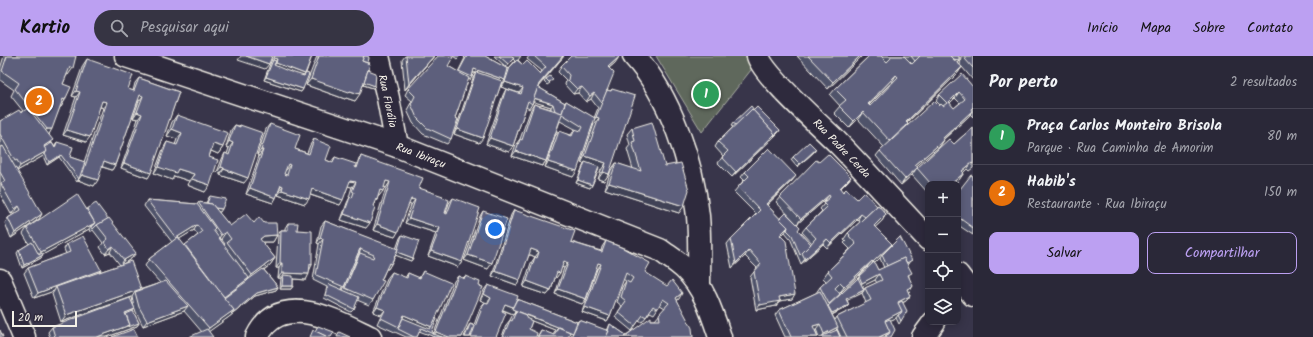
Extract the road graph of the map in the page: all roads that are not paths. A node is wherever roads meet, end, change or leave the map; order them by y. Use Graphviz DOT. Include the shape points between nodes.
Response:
graph roads {
  1 [pos="126,56"];
  2 [pos="378,56"];
  3 [pos="634,56"];
  4 [pos="758,56"];
  5 [pos="397,146"];
  6 [pos="925,236"];
  7 [pos="0,280"];
  8 [pos="699,286"];
  9 [pos="932,325"];
  10 [pos="24,337"];
  11 [pos="257,337"];
  12 [pos="370,337"];
  13 [pos="720,337"];
  14 [pos="923,337"];
  1 -- 5 [label="street, Rua Ibiraçu"];
  2 -- 5 [label="street, Rua Florália"];
  3 -- 8 [label="street" via="667,107 690,170 698,215"];
  4 -- 6 [label="street, Rua Padre Cerda" via="774,80 838,143"];
  5 -- 8 [label="street, Rua Ibiraçu" via="660,250 685,268"];
  7 -- 10 [label="street"];
  8 -- 13 [label="street" via="712,312"];
  9 -- 14 [label="street"];
  11 -- 12 [label="street" via="266,324 275,317 292,312 309,312 332,319"];
}
